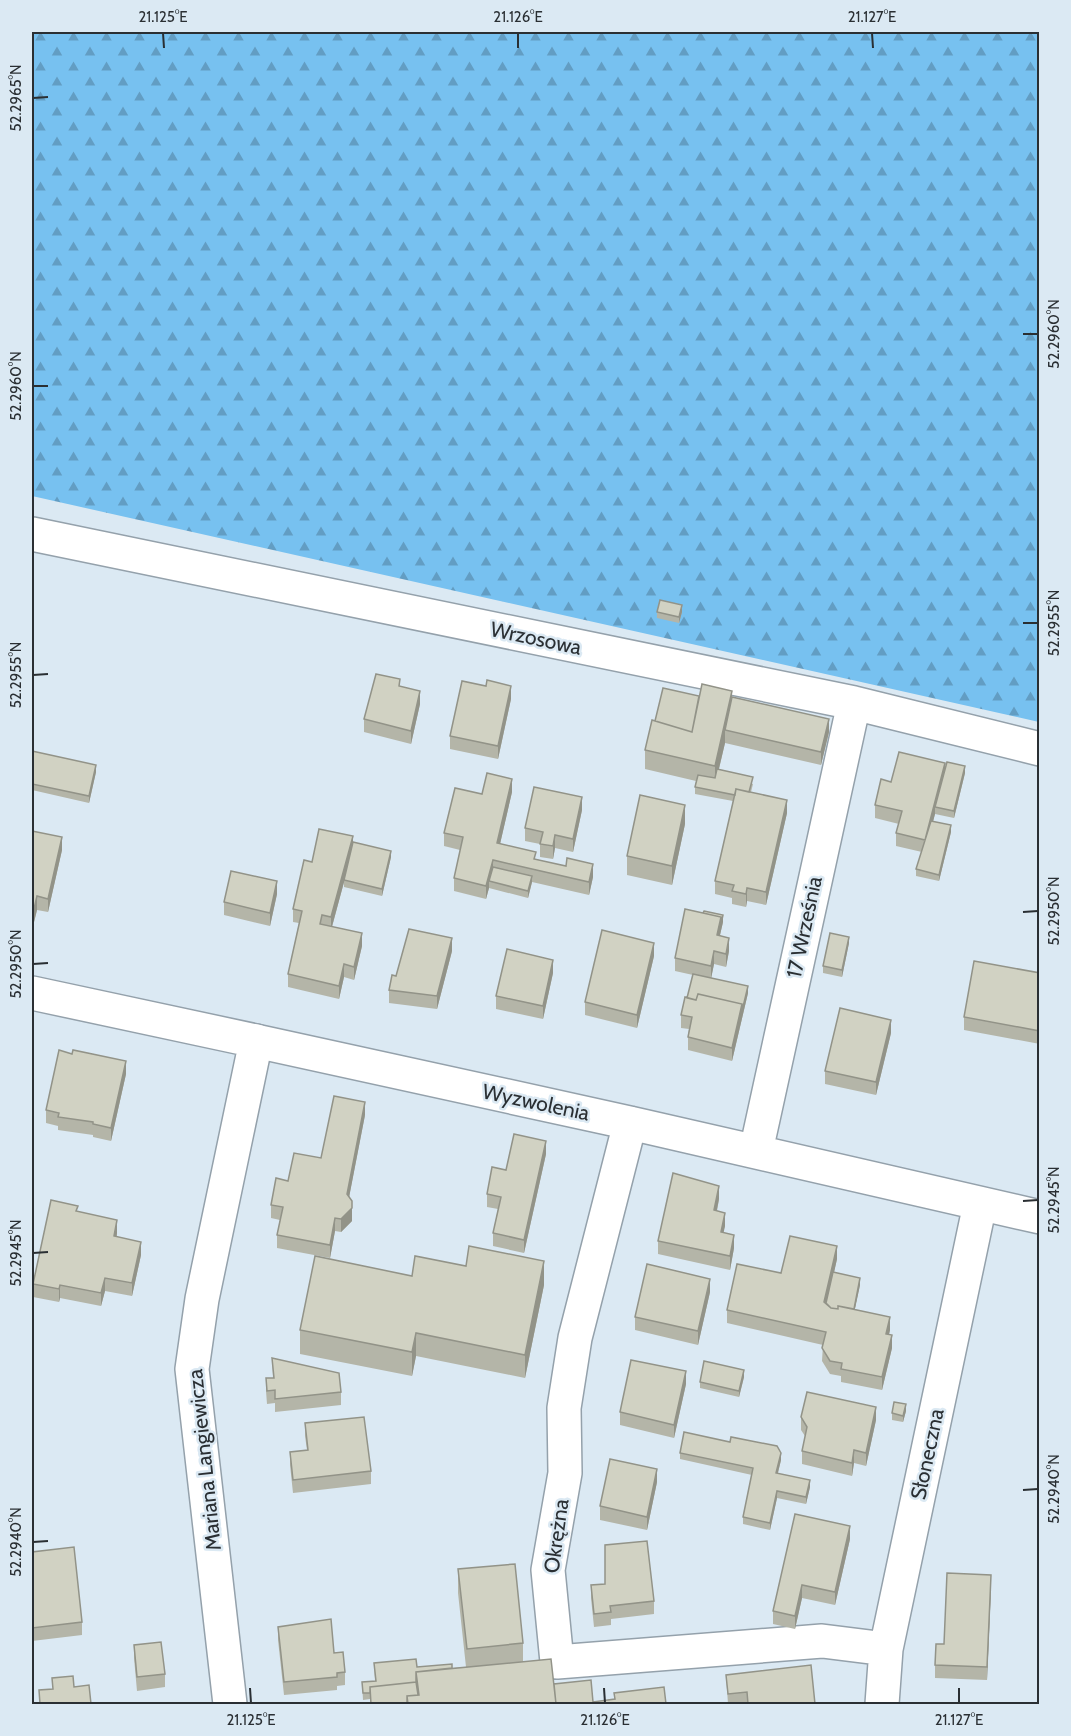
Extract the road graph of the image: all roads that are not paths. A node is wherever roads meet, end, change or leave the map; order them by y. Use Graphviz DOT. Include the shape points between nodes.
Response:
graph roads {
  1 [pos="32,534"];
  2 [pos="854,703"];
  3 [pos="1040,749"];
  4 [pos="32,993"];
  5 [pos="256,1041"];
  6 [pos="630,1123"];
  7 [pos="756,1152"];
  8 [pos="980,1204"];
  9 [pos="1040,1217"];
  10 [pos="886,1649"];
  11 [pos="230,1704"];
  12 [pos="882,1704"];
  1 -- 2 [label="street, Wrzosowa"];
  2 -- 3 [label="street, Wrzosowa"];
  2 -- 7 [label="street, 17 Września"];
  4 -- 5 [label="street, Wyzwolenia"];
  5 -- 6 [label="street, Wyzwolenia"];
  5 -- 11 [label="street, Mariana Langiewicza" via="202,1299 192,1369"];
  6 -- 7 [label="street, Wyzwolenia"];
  6 -- 10 [label="street, Okrężna" via="575,1338 564,1408 565,1473 548,1570 557,1662 822,1641"];
  7 -- 8 [label="street, Wyzwolenia"];
  8 -- 9 [label="street, Wyzwolenia"];
  8 -- 10 [label="street, Słoneczna"];
  10 -- 12 [label="street, Słoneczna"];
}
